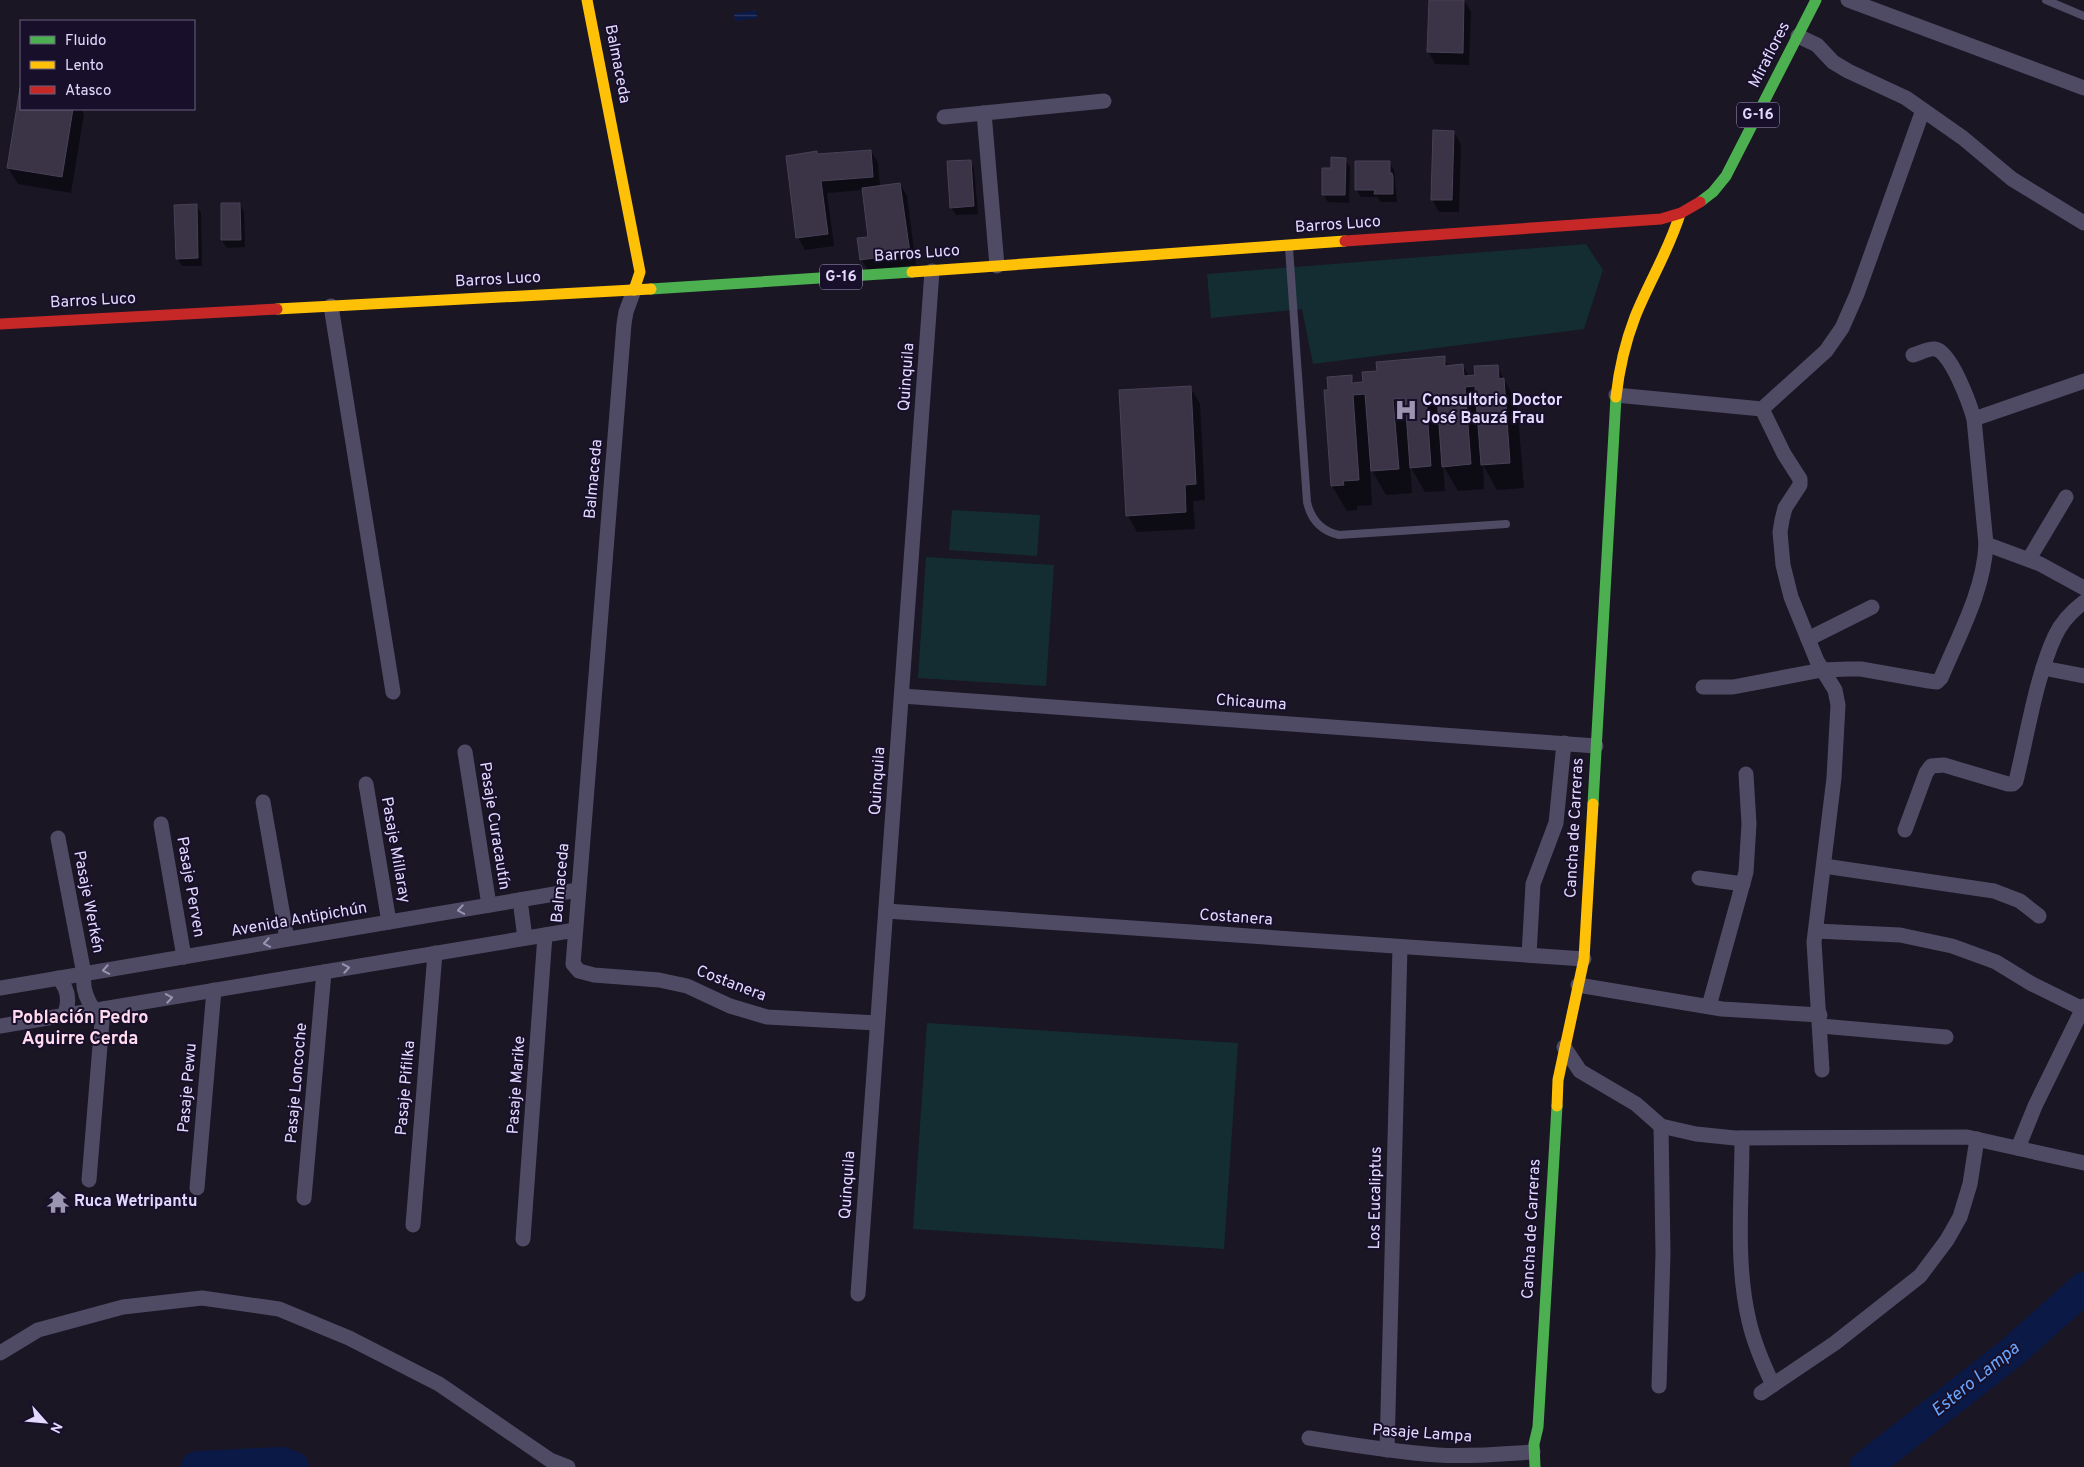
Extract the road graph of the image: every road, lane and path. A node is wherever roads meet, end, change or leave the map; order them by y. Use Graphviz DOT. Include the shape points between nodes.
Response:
graph roads {
  1 [pos="587,0"];
  2 [pos="1816,0"];
  3 [pos="1848,0"];
  4 [pos="2046,0"];
  5 [pos="2084,16"];
  6 [pos="1798,36"];
  7 [pos="2084,88"];
  8 [pos="1104,101"];
  9 [pos="1923,110"];
  10 [pos="984,113"];
  11 [pos="944,117"];
  12 [pos="1680,214"];
  13 [pos="2084,223"];
  14 [pos="1288,246"];
  15 [pos="997,266"];
  16 [pos="932,271"];
  17 [pos="634,290"];
  18 [pos="331,306"];
  19 [pos="0,324"];
  20 [pos="1913,355"];
  21 [pos="2084,381"];
  22 [pos="1616,395"];
  23 [pos="1762,409"];
  24 [pos="1974,419"];
  25 [pos="2066,496"];
  26 [pos="1506,524"];
  27 [pos="1986,544"];
  28 [pos="2029,559"];
  29 [pos="2084,588"];
  30 [pos="2084,602"];
  31 [pos="1872,607"];
  32 [pos="1808,639"];
  33 [pos="2043,668"];
  34 [pos="1822,670"];
  35 [pos="2084,676"];
  36 [pos="1702,686"];
  37 [pos="393,692"];
  38 [pos="902,696"];
  39 [pos="1564,744"];
  40 [pos="1596,746"];
  41 [pos="465,752"];
  42 [pos="1746,774"];
  43 [pos="366,784"];
  44 [pos="263,802"];
  45 [pos="161,824"];
  46 [pos="1905,830"];
  47 [pos="58,838"];
  48 [pos="1824,866"];
  49 [pos="1699,878"];
  50 [pos="1743,884"];
  51 [pos="578,890"];
  52 [pos="520,900"];
  53 [pos="489,905"];
  54 [pos="886,911"];
  55 [pos="2039,916"];
  56 [pos="389,922"];
  57 [pos="575,930"];
  58 [pos="1816,931"];
  59 [pos="545,935"];
  60 [pos="525,938"];
  61 [pos="287,939"];
  62 [pos="1400,947"];
  63 [pos="435,953"];
  64 [pos="1529,955"];
  65 [pos="184,957"];
  66 [pos="1584,959"];
  67 [pos="575,967"];
  68 [pos="324,972"];
  69 [pos="84,974"];
  70 [pos="58,978"];
  71 [pos="1578,985"];
  72 [pos="0,988"];
  73 [pos="214,990"];
  74 [pos="1709,1006"];
  75 [pos="2083,1007"];
  76 [pos="99,1010"];
  77 [pos="64,1016"];
  78 [pos="1820,1021"];
  79 [pos="877,1023"];
  80 [pos="0,1026"];
  81 [pos="1946,1037"];
  82 [pos="1564,1047"];
  83 [pos="1822,1070"];
  84 [pos="1661,1126"];
  85 [pos="1742,1138"];
  86 [pos="1977,1139"];
  87 [pos="2018,1148"];
  88 [pos="2084,1163"];
  89 [pos="89,1180"];
  90 [pos="197,1188"];
  91 [pos="304,1198"];
  92 [pos="412,1225"];
  93 [pos="524,1238"];
  94 [pos="858,1294"];
  95 [pos="0,1353"];
  96 [pos="1659,1386"];
  97 [pos="1309,1438"];
  98 [pos="1387,1450"];
  99 [pos="1534,1459"];
  100 [pos="568,1467"];
  1 -- 17 [label="main road, Balmaceda" via="640,272"];
  2 -- 6 [label="main road, Miraflores / G-16"];
  3 -- 7 [label="street"];
  4 -- 5 [label="lane"];
  6 -- 9 [label="street" via="1816,45 1832,62 1906,98"];
  6 -- 12 [label="main road, Miraflores / G-16" via="1726,176 1711,194"];
  8 -- 10 [label="street"];
  9 -- 13 [label="street" via="1964,138 2012,179"];
  9 -- 23 [label="street" via="1842,328 1826,351"];
  10 -- 11 [label="street"];
  10 -- 15 [label="street"];
  12 -- 14 [label="main road, Barros Luco / G-16" via="1650,220"];
  12 -- 22 [label="main road, Cancha de Carreras" via="1668,249 1630,331"];
  14 -- 15 [label="main road, Barros Luco / G-16"];
  14 -- 26 [label="lane" via="1307,502 1313,520 1325,531 1339,535"];
  15 -- 16 [label="main road, Barros Luco / G-16"];
  16 -- 17 [label="main road, Barros Luco / G-16"];
  16 -- 38 [label="street, Quinquila"];
  17 -- 18 [label="main road, Barros Luco / G-16"];
  17 -- 51 [label="street, Balmaceda" via="624,324"];
  18 -- 19 [label="main road, Barros Luco / G-16"];
  18 -- 37 [label="street"];
  20 -- 24 [label="street" via="1933,349 1942,352 1964,387"];
  21 -- 24 [label="street"];
  22 -- 23 [label="street"];
  22 -- 40 [label="main road, Cancha de Carreras"];
  23 -- 32 [label="street" via="1800,478 1800,485 1785,508 1780,532 1783,566 1791,597"];
  24 -- 27 [label="street"];
  25 -- 28 [label="street"];
  27 -- 28 [label="street"];
  27 -- 34 [label="street" via="1980,579 1941,678 1936,682 1861,669"];
  28 -- 29 [label="street"];
  30 -- 33 [label="street" via="2072,611 2055,635"];
  31 -- 32 [label="street"];
  32 -- 34 [label="street"];
  33 -- 35 [label="street"];
  33 -- 46 [label="street" via="2013,784 1944,765 1931,766"];
  34 -- 36 [label="street" via="1733,687"];
  34 -- 48 [label="street" via="1835,690 1838,705"];
  38 -- 39 [label="street, Chicauma"];
  38 -- 54 [label="street, Quinquila"];
  39 -- 40 [label="street, Chicauma"];
  39 -- 64 [label="street" via="1556,823 1533,884"];
  40 -- 66 [label="main road, Cancha de Carreras"];
  41 -- 53 [label="street, Pasaje Curacautín"];
  42 -- 50 [label="street" via="1748,851"];
  43 -- 56 [label="street, Pasaje Millaray"];
  44 -- 61 [label="street"];
  45 -- 65 [label="street, Pasaje Perven"];
  47 -- 69 [label="street, Pasaje Werkén"];
  48 -- 55 [label="street" via="1994,891 2020,901"];
  48 -- 58 [label="street"];
  49 -- 50 [label="street"];
  50 -- 74 [label="street"];
  51 -- 52 [label="street, Avenida Antipichún"];
  51 -- 57 [label="street, Balmaceda"];
  52 -- 53 [label="street, Avenida Antipichún"];
  52 -- 60 [label="street"];
  53 -- 56 [label="street, Avenida Antipichún, one-way"];
  54 -- 62 [label="street, Costanera"];
  54 -- 79 [label="street, Quinquila"];
  56 -- 61 [label="street, Avenida Antipichún"];
  57 -- 59 [label="street"];
  57 -- 67 [label="street, Balmaceda" via="572,959"];
  58 -- 75 [label="street" via="1900,935 1952,946 1996,962 2032,984"];
  58 -- 78 [label="street"];
  59 -- 60 [label="street"];
  59 -- 93 [label="street, Pasaje Marike"];
  60 -- 63 [label="street"];
  61 -- 65 [label="street, Avenida Antipichún, one-way"];
  62 -- 64 [label="street, Costanera"];
  62 -- 98 [label="street, Los Eucaliptus"];
  68 -- 63 [label="street, one-way"];
  63 -- 92 [label="street, Pasaje Pifilka"];
  64 -- 66 [label="street, Costanera"];
  65 -- 69 [label="street, Avenida Antipichún, one-way"];
  66 -- 71 [label="main road, Cancha de Carreras"];
  67 -- 79 [label="street, Costanera" via="594,975 659,980 687,986 730,1006 767,1017"];
  68 -- 73 [label="street"];
  68 -- 91 [label="street, Pasaje Loncoche"];
  69 -- 70 [label="street, Avenida Antipichún"];
  69 -- 76 [label="street" via="85,996"];
  70 -- 72 [label="street, Avenida Antipichún"];
  70 -- 77 [label="street" via="68,995"];
  71 -- 74 [label="street"];
  71 -- 82 [label="main road, Cancha de Carreras"];
  76 -- 73 [label="street, one-way"];
  73 -- 90 [label="street, Pasaje Pewu"];
  74 -- 78 [label="street"];
  75 -- 87 [label="street"];
  76 -- 77 [label="street"];
  76 -- 89 [label="street"];
  77 -- 80 [label="street"];
  78 -- 81 [label="street"];
  78 -- 83 [label="street"];
  79 -- 94 [label="street, Quinquila"];
  82 -- 84 [label="street" via="1580,1071 1636,1104"];
  82 -- 99 [label="main road, Cancha de Carreras" via="1556,1102"];
  84 -- 85 [label="street" via="1696,1134"];
  84 -- 96 [label="street" via="1663,1254"];
  85 -- 86 [label="street"];
  85 -- 86 [label="street" via="1742,1277 1767,1389 1835,1343 1920,1276 1960,1217 1970,1184"];
  86 -- 87 [label="street"];
  87 -- 88 [label="street"];
  95 -- 100 [label="street" via="38,1330 123,1307 202,1298 279,1309 349,1338 439,1384 550,1460"];
  97 -- 98 [label="street, Pasaje Lampa"];
  98 -- 99 [label="street, Pasaje Lampa"];
}
